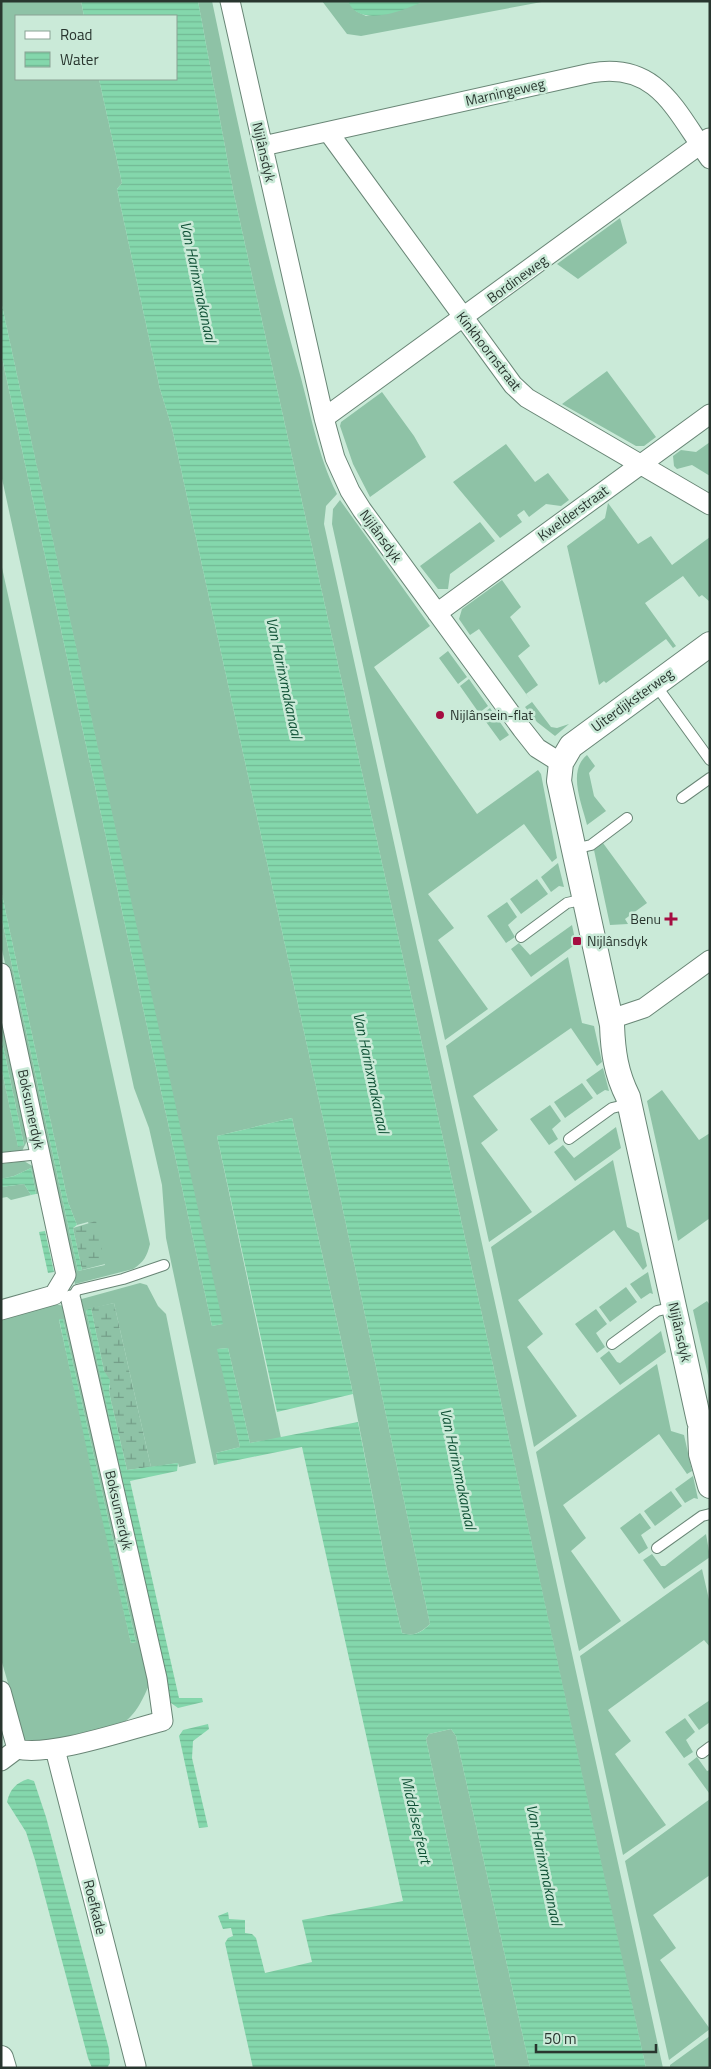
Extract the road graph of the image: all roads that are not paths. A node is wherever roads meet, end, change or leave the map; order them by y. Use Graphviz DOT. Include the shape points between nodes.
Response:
graph roads {
  1 [pos="230,1"];
  2 [pos="329,133"];
  3 [pos="263,146"];
  4 [pos="706,147"];
  5 [pos="463,319"];
  6 [pos="710,414"];
  7 [pos="324,418"];
  8 [pos="641,463"];
  9 [pos="710,505"];
  10 [pos="437,612"];
  11 [pos="710,644"];
  12 [pos="655,684"];
  13 [pos="710,760"];
  14 [pos="561,763"];
  15 [pos="710,778"];
  16 [pos="682,798"];
  17 [pos="627,818"];
  18 [pos="574,849"];
  19 [pos="585,899"];
  20 [pos="521,937"];
  21 [pos="710,960"];
  22 [pos="1,973"];
  23 [pos="612,1022"];
  24 [pos="629,1101"];
  25 [pos="569,1139"];
  26 [pos="40,1154"];
  27 [pos="1,1158"];
  28 [pos="164,1265"];
  29 [pos="63,1297"];
  30 [pos="674,1307"];
  31 [pos="1,1310"];
  32 [pos="612,1344"];
  33 [pos="699,1421"];
  34 [pos="710,1448"];
  35 [pos="710,1486"];
  36 [pos="710,1514"];
  37 [pos="657,1548"];
  38 [pos="1,1691"];
  39 [pos="18,1749"];
  40 [pos="55,1749"];
  41 [pos="1,1762"];
  42 [pos="1,2058"];
  43 [pos="136,2066"];
  44 [pos="4,2068"];
  1 -- 3 [label="street, Nijlânsdyk"];
  2 -- 3 [label="street, Marningeweg"];
  2 -- 4 [label="street, Marningeweg" via="614,70 635,74 652,84"];
  2 -- 5 [label="street, Kinkhoornstraat"];
  3 -- 7 [label="street, Nijlânsdyk"];
  4 -- 5 [label="street, Bordineweg"];
  5 -- 7 [label="street, Bordineweg"];
  5 -- 8 [label="street, Kinkhoornstraat" via="513,386 527,398"];
  6 -- 8 [label="street, Kwelderstraat"];
  7 -- 10 [label="street, Nijlânsdyk" via="335,458 350,491"];
  8 -- 9 [label="street, Kinkhoornstraat"];
  8 -- 10 [label="street, Kwelderstraat"];
  10 -- 14 [label="street, Nijlânsdyk" via="529,739"];
  11 -- 12 [label="street, Uiterdijksterweg"];
  12 -- 13 [label="lane"];
  12 -- 14 [label="street, Uiterdijksterweg" via="578,740"];
  14 -- 18 [label="street, Nijlânsdyk" via="559,781"];
  15 -- 16 [label="lane"];
  17 -- 18 [label="lane" via="592,845"];
  18 -- 19 [label="street, Nijlânsdyk"];
  19 -- 20 [label="lane" via="568,903"];
  19 -- 23 [label="street, Nijlânsdyk"];
  21 -- 23 [label="street" via="644,1008"];
  22 -- 26 [label="street, Boksumerdyk"];
  23 -- 24 [label="street, Nijlânsdyk" via="613,1054"];
  24 -- 25 [label="lane" via="612,1108"];
  24 -- 30 [label="street, Nijlânsdyk"];
  26 -- 27 [label="lane"];
  26 -- 29 [label="street, Boksumerdyk" via="66,1275"];
  28 -- 29 [label="lane"];
  29 -- 31 [label="street"];
  29 -- 40 [label="street, Boksumerdyk" via="157,1678 164,1720"];
  30 -- 32 [label="lane" via="657,1311"];
  30 -- 33 [label="street, Nijlânsdyk"];
  33 -- 34 [label="street, Nijlânsdyk"];
  33 -- 35 [label="street, Nijlânsdyk" via="701,1454"];
  36 -- 37 [label="lane" via="702,1516"];
  38 -- 39 [label="street"];
  39 -- 40 [label="street"];
  39 -- 41 [label="street"];
  40 -- 43 [label="street, Roefkade"];
  42 -- 44 [label="street"];
}
